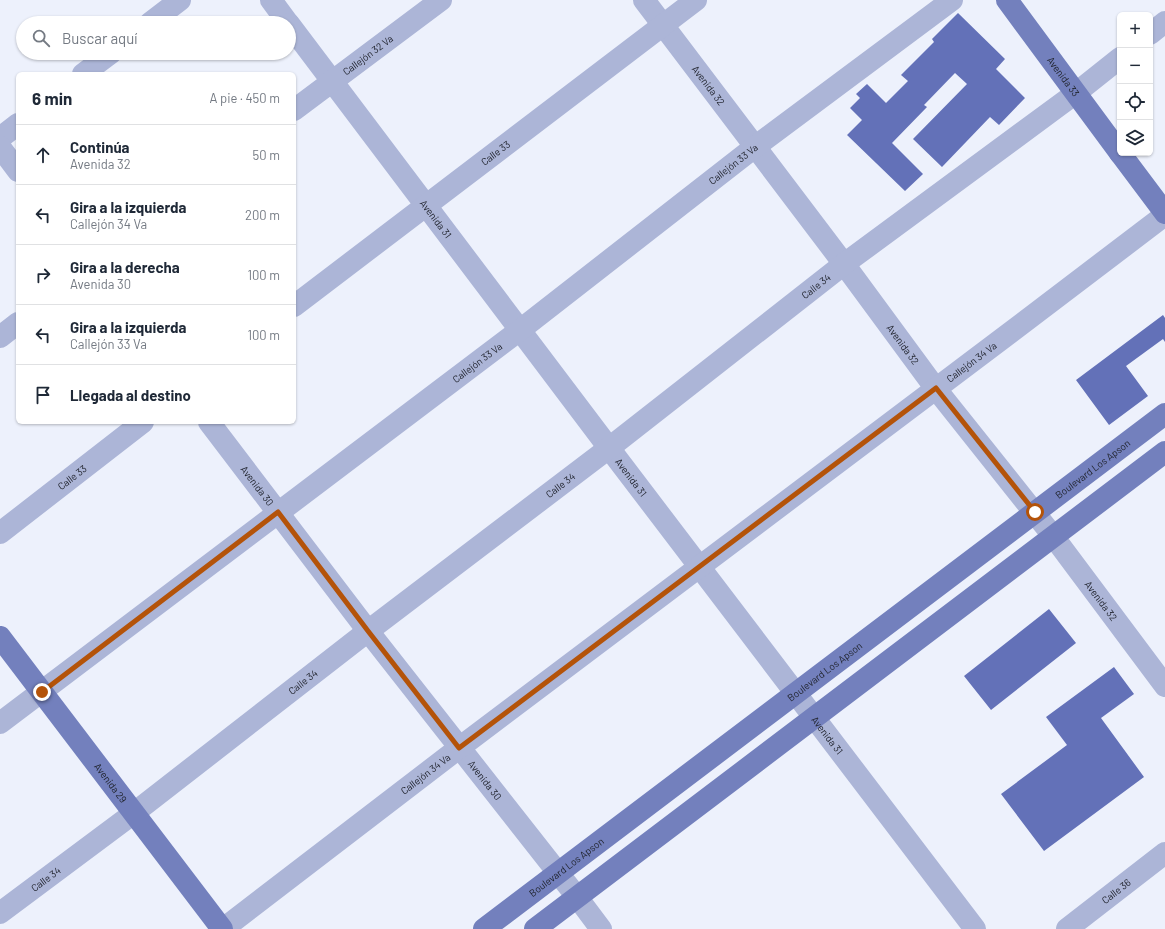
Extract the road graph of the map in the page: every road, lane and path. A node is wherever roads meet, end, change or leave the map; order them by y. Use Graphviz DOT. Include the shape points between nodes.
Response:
graph roads {
  1 [pos="180,0"];
  2 [pos="271,0"];
  3 [pos="441,0"];
  4 [pos="644,0"];
  5 [pos="696,0"];
  6 [pos="952,0"];
  7 [pos="1007,0"];
  8 [pos="159,16"];
  9 [pos="282,16"];
  10 [pos="1165,22"];
  11 [pos="663,25"];
  12 [pos="1153,32"];
  13 [pos="296,34"];
  14 [pos="102,60"];
  15 [pos="1117,60"];
  16 [pos="86,72"];
  17 [pos="332,81"];
  18 [pos="1076,93"];
  19 [pos="296,108"];
  20 [pos="16,126"];
  21 [pos="0,138"];
  22 [pos="756,146"];
  23 [pos="0,147"];
  24 [pos="1117,149"];
  25 [pos="1122,156"];
  26 [pos="16,168"];
  27 [pos="426,205"];
  28 [pos="1165,214"];
  29 [pos="844,264"];
  30 [pos="296,304"];
  31 [pos="16,325"];
  32 [pos="520,330"];
  33 [pos="0,337"];
  34 [pos="936,388"];
  35 [pos="1165,414"];
  36 [pos="140,424"];
  37 [pos="211,424"];
  38 [pos="609,448"];
  39 [pos="1165,452"];
  40 [pos="278,512"];
  41 [pos="1035,512"];
  42 [pos="0,533"];
  43 [pos="1053,536"];
  44 [pos="700,567"];
  45 [pos="368,631"];
  46 [pos="0,637"];
  47 [pos="1165,686"];
  48 [pos="42,692"];
  49 [pos="796,693"];
  50 [pos="814,717"];
  51 [pos="0,723"];
  52 [pos="459,748"];
  53 [pos="134,814"];
  54 [pos="1165,853"];
  55 [pos="558,873"];
  56 [pos="577,897"];
  57 [pos="0,913"];
  58 [pos="223,929"];
  59 [pos="484,929"];
  60 [pos="535,929"];
  61 [pos="601,929"];
  62 [pos="975,929"];
  63 [pos="1067,929"];
  1 -- 8 [label="street"];
  2 -- 9 [label="street, Avenida 31"];
  3 -- 17 [label="street, Callejón 32 Va"];
  4 -- 11 [label="street, Avenida 32"];
  5 -- 11 [label="street, Calle 33"];
  6 -- 22 [label="street, Callejón 33 Va"];
  7 -- 18 [label="main road, Avenida 33"];
  10 -- 12 [label="street"];
  11 -- 22 [label="street, Avenida 32"];
  11 -- 27 [label="street, Calle 33"];
  13 -- 17 [label="street, Avenida 31"];
  14 -- 16 [label="street"];
  15 -- 18 [label="street, Calle 34"];
  17 -- 19 [label="street, Callejón 32 Va"];
  17 -- 27 [label="street, Avenida 31"];
  18 -- 24 [label="main road, Avenida 33"];
  18 -- 29 [label="street, Calle 34"];
  20 -- 21 [label="street"];
  22 -- 29 [label="street, Avenida 32"];
  22 -- 32 [label="street, Callejón 33 Va"];
  23 -- 26 [label="street"];
  25 -- 28 [label="main road, Avenida 33"];
  27 -- 30 [label="street, Calle 33"];
  27 -- 32 [label="street, Avenida 31"];
  28 -- 34 [label="street, Callejón 34 Va"];
  29 -- 34 [label="street, Avenida 32"];
  29 -- 38 [label="street, Calle 34"];
  31 -- 33 [label="street"];
  32 -- 38 [label="street, Avenida 31"];
  32 -- 40 [label="street, Callejón 33 Va"];
  34 -- 41 [label="street, Avenida 32"];
  34 -- 44 [label="street, Callejón 34 Va"];
  35 -- 41 [label="main road, Boulevard Los Apson"];
  36 -- 42 [label="street, Calle 33"];
  37 -- 40 [label="street, Avenida 30"];
  38 -- 44 [label="street, Avenida 31"];
  38 -- 45 [label="street, Calle 34"];
  39 -- 43 [label="main road"];
  40 -- 45 [label="street, Avenida 30"];
  40 -- 48 [label="street, Callejón 33 Va"];
  41 -- 43 [label="street, Avenida 32"];
  41 -- 49 [label="main road, Boulevard Los Apson"];
  43 -- 47 [label="street, Avenida 32"];
  43 -- 50 [label="main road"];
  44 -- 49 [label="street, Avenida 31"];
  44 -- 52 [label="street, Callejón 34 Va"];
  45 -- 52 [label="street, Avenida 30"];
  45 -- 53 [label="street, Calle 34"];
  46 -- 48 [label="main road, Avenida 29"];
  48 -- 51 [label="street, Callejón 33 Va"];
  48 -- 53 [label="main road, Avenida 29"];
  49 -- 50 [label="street, Avenida 31"];
  49 -- 55 [label="main road, Boulevard Los Apson"];
  50 -- 56 [label="main road"];
  50 -- 62 [label="street, Avenida 31"];
  52 -- 55 [label="street, Avenida 30"];
  52 -- 58 [label="street, Callejón 34 Va"];
  53 -- 57 [label="street, Calle 34"];
  53 -- 58 [label="main road, Avenida 29"];
  54 -- 63 [label="street, Calle 36"];
  55 -- 56 [label="street, Avenida 30"];
  55 -- 59 [label="main road, Boulevard Los Apson"];
  56 -- 60 [label="main road"];
  56 -- 61 [label="street, Avenida 30"];
}
